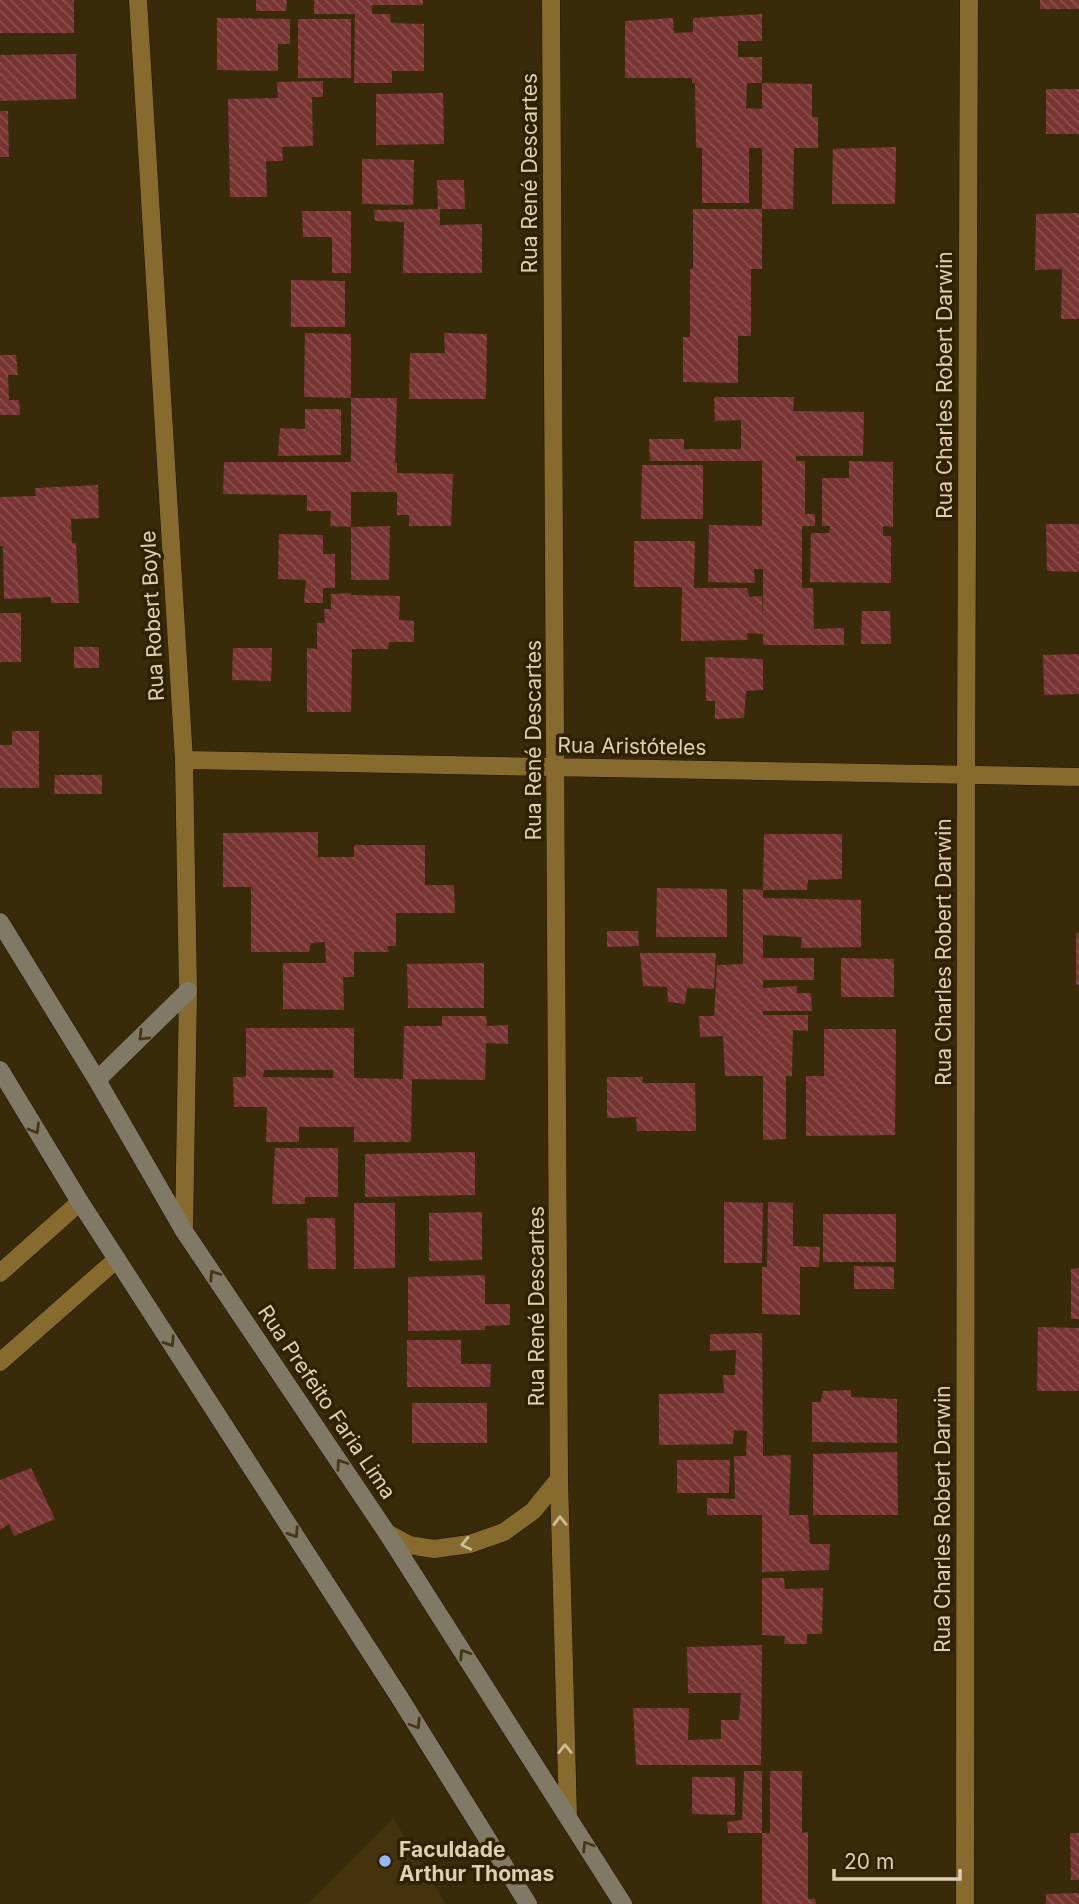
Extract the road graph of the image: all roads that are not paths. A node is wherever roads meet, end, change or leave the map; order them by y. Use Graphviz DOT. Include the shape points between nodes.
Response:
graph roads {
  1 [pos="138,0"];
  2 [pos="551,0"];
  3 [pos="969,0"];
  4 [pos="184,761"];
  5 [pos="556,767"];
  6 [pos="966,775"];
  7 [pos="1079,777"];
  8 [pos="0,922"];
  9 [pos="188,990"];
  10 [pos="0,1070"];
  11 [pos="97,1080"];
  12 [pos="80,1202"];
  13 [pos="184,1231"];
  14 [pos="117,1259"];
  15 [pos="0,1273"];
  16 [pos="0,1363"];
  17 [pos="559,1479"];
  18 [pos="387,1533"];
  19 [pos="568,1817"];
  20 [pos="528,1904"];
  21 [pos="623,1904"];
  22 [pos="965,1904"];
  1 -- 4 [label="street, Rua Robert Boyle"];
  2 -- 5 [label="street, Rua René Descartes"];
  3 -- 6 [label="street, Rua Charles Robert Darwin"];
  4 -- 5 [label="street, Rua Aristóteles"];
  4 -- 9 [label="street, Rua Robert Boyle"];
  5 -- 6 [label="street, Rua Aristóteles"];
  5 -- 17 [label="street, Rua René Descartes"];
  6 -- 7 [label="street, Rua Aristóteles"];
  6 -- 22 [label="street, Rua Charles Robert Darwin"];
  8 -- 11 [label="main road, Rua Prefeito Faria Lima"];
  9 -- 11 [label="main road, one-way"];
  9 -- 13 [label="street, Rua Robert Boyle"];
  10 -- 12 [label="main road, one-way"];
  11 -- 13 [label="main road, Rua Prefeito Faria Lima"];
  12 -- 14 [label="main road"];
  12 -- 15 [label="street"];
  18 -- 13 [label="main road, Rua Prefeito Faria Lima, one-way"];
  14 -- 16 [label="street"];
  14 -- 20 [label="main road, one-way"];
  17 -- 18 [label="street, one-way" via="533,1511 504,1532 470,1544 434,1549 409,1545"];
  19 -- 17 [label="street, Rua René Descartes, one-way"];
  19 -- 18 [label="main road, Rua Prefeito Faria Lima, one-way"];
  21 -- 19 [label="main road, Rua Prefeito Faria Lima, one-way"];
}
